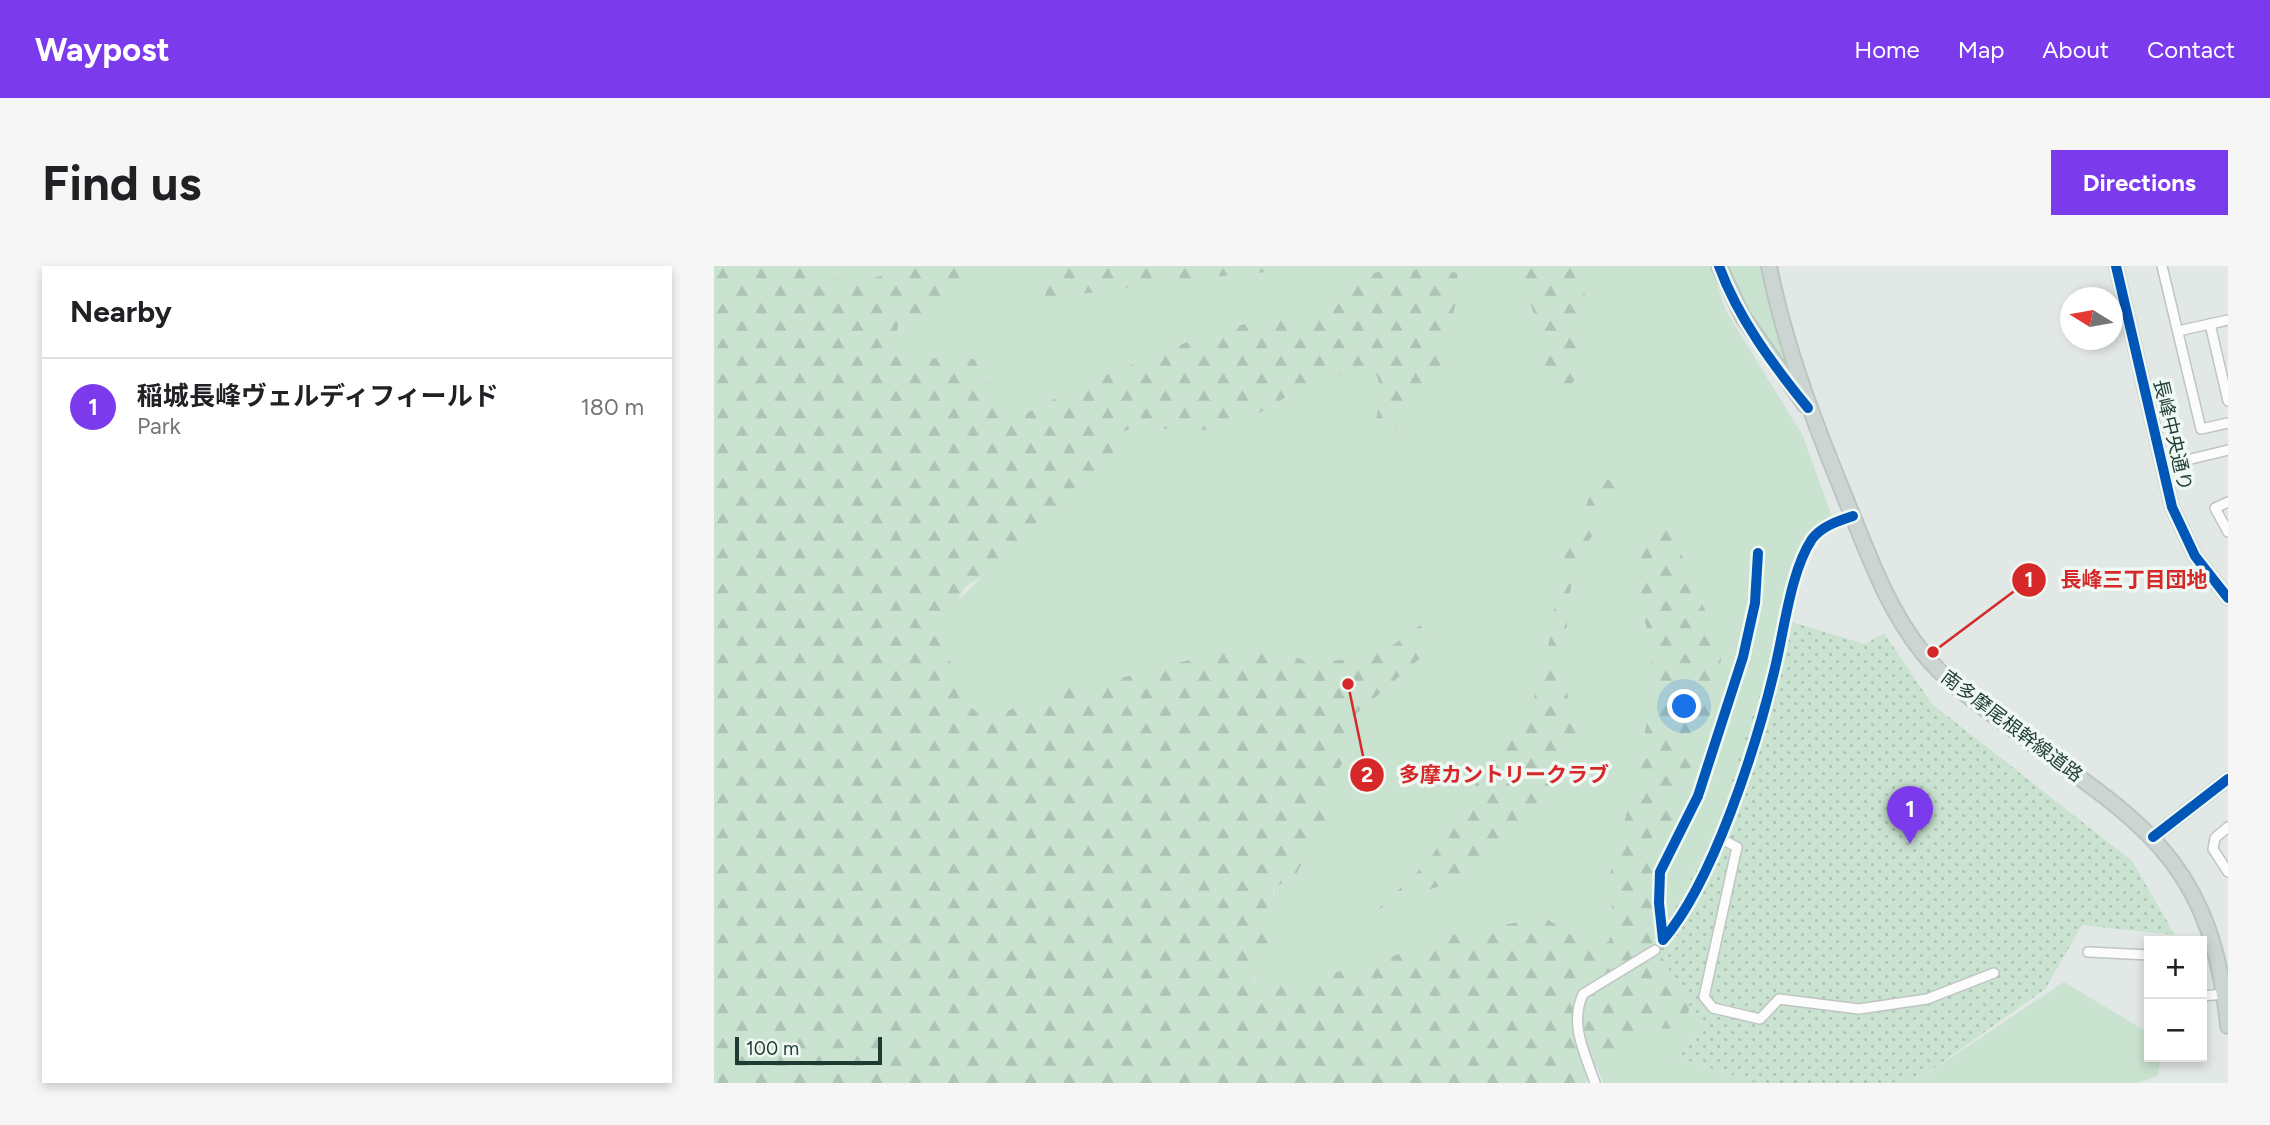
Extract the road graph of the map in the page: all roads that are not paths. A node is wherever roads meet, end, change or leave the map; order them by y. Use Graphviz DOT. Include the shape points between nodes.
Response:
graph roads {
  1 [pos="1719,266"];
  2 [pos="1769,266"];
  3 [pos="2116,266"];
  4 [pos="2162,266"];
  5 [pos="2228,320"];
  6 [pos="2210,324"];
  7 [pos="2178,331"];
  8 [pos="2228,401"];
  9 [pos="1808,408"];
  10 [pos="2228,423"];
  11 [pos="2228,450"];
  12 [pos="2162,466"];
  13 [pos="2228,502"];
  14 [pos="1853,516"];
  15 [pos="2228,531"];
  16 [pos="1758,553"];
  17 [pos="2228,598"];
  18 [pos="2228,779"];
  19 [pos="2228,827"];
  20 [pos="2153,837"];
  21 [pos="1719,838"];
  22 [pos="2228,872"];
  23 [pos="1655,950"];
  24 [pos="2088,951"];
  25 [pos="2144,956"];
  26 [pos="1994,973"];
  27 [pos="2225,994"];
  28 [pos="2207,996"];
  29 [pos="2228,1026"];
  30 [pos="1595,1083"];
  1 -- 9 [label="main road, 南多摩尾根幹線道路" via="1743,317"];
  2 -- 9 [label="main road, 南多摩尾根幹線道路"];
  3 -- 12 [label="street, 長峰中央通り"];
  4 -- 7 [label="street"];
  5 -- 6 [label="street"];
  6 -- 7 [label="street"];
  6 -- 8 [label="street"];
  7 -- 10 [label="street" via="2201,429"];
  9 -- 14 [label="main road, 南多摩尾根幹線道路"];
  11 -- 12 [label="street"];
  12 -- 17 [label="street, 長峰中央通り" via="2185,539"];
  13 -- 15 [label="street" via="2215,508"];
  14 -- 20 [label="main road, 南多摩尾根幹線道路" via="1890,604 1924,655 1965,694 2120,806"];
  14 -- 21 [label="street" via="1824,528 1807,548 1758,731"];
  16 -- 21 [label="street" via="1755,603 1742,657 1698,796 1660,872 1663,940 1686,909"];
  18 -- 20 [label="street"];
  19 -- 22 [label="street" via="2215,838 2213,849"];
  20 -- 27 [label="main road, 南多摩尾根幹線道路" via="2191,888 2207,922"];
  21 -- 26 [label="street" via="1737,847 1704,997 1713,1008 1760,1019 1779,999 1859,1009 1927,999"];
  23 -- 30 [label="street" via="1592,986 1580,999 1577,1031"];
  24 -- 25 [label="street"];
  27 -- 28 [label="street"];
  27 -- 29 [label="main road, 南多摩尾根幹線道路"];
}
